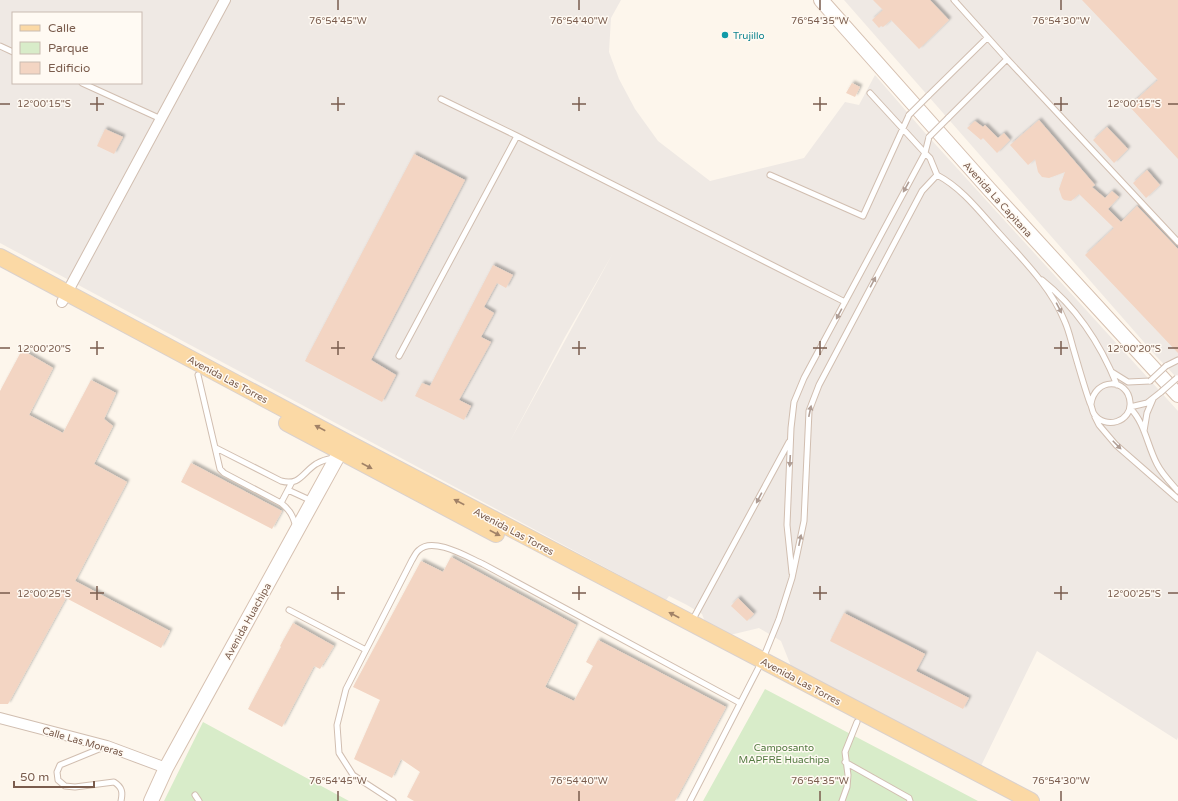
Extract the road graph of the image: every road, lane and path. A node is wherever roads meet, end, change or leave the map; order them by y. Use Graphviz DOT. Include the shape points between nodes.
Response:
graph roads {
  1 [pos="225,0"];
  2 [pos="821,0"];
  3 [pos="954,0"];
  4 [pos="987,38"];
  5 [pos="0,46"];
  6 [pos="12,52"];
  7 [pos="1007,59"];
  8 [pos="84,84"];
  9 [pos="870,92"];
  10 [pos="441,99"];
  11 [pos="161,119"];
  12 [pos="903,128"];
  13 [pos="517,136"];
  14 [pos="925,153"];
  15 [pos="770,175"];
  16 [pos="936,175"];
  17 [pos="1178,242"];
  18 [pos="0,257"];
  19 [pos="0,269"];
  20 [pos="1037,275"];
  21 [pos="64,297"];
  22 [pos="845,302"];
  23 [pos="399,356"];
  24 [pos="1178,360"];
  25 [pos="1112,371"];
  26 [pos="198,376"];
  27 [pos="1178,377"];
  28 [pos="1128,382"];
  29 [pos="1117,385"];
  30 [pos="1178,395"];
  31 [pos="1154,398"];
  32 [pos="1091,404"];
  33 [pos="1130,408"];
  34 [pos="1094,414"];
  35 [pos="1144,431"];
  36 [pos="791,439"];
  37 [pos="216,448"];
  38 [pos="341,450"];
  39 [pos="292,482"];
  40 [pos="288,490"];
  41 [pos="1178,491"];
  42 [pos="1178,499"];
  43 [pos="313,502"];
  44 [pos="281,503"];
  45 [pos="297,530"];
  46 [pos="792,578"];
  47 [pos="288,610"];
  48 [pos="691,624"];
  49 [pos="366,650"];
  50 [pos="759,666"];
  51 [pos="740,703"];
  52 [pos="0,718"];
  53 [pos="856,722"];
  54 [pos="107,746"];
  55 [pos="845,762"];
  56 [pos="166,768"];
  57 [pos="195,795"];
  58 [pos="121,801"];
  59 [pos="151,801"];
  60 [pos="199,801"];
  61 [pos="393,801"];
  62 [pos="690,801"];
  63 [pos="842,801"];
  64 [pos="910,801"];
  65 [pos="1008,801"];
  66 [pos="1031,801"];
  1 -- 11 [label="street"];
  2 -- 30 [label="street, Avenida La Capitana" via="989,189"];
  3 -- 4 [label="lane"];
  4 -- 7 [label="lane"];
  4 -- 12 [label="lane, bridge" via="909,115"];
  5 -- 6 [label="lane"];
  7 -- 14 [label="lane, bridge" via="929,138"];
  7 -- 17 [label="lane"];
  8 -- 11 [label="lane"];
  9 -- 12 [label="lane"];
  10 -- 13 [label="lane"];
  11 -- 21 [label="street"];
  12 -- 14 [label="lane"];
  12 -- 15 [label="lane" via="863,216"];
  13 -- 22 [label="lane"];
  13 -- 23 [label="lane"];
  14 -- 16 [label="lane" via="930,158"];
  14 -- 22 [label="lane, one-way"];
  16 -- 20 [label="lane" via="948,181 966,197"];
  46 -- 16 [label="lane, one-way" via="804,521 809,410 819,385 922,191"];
  18 -- 21 [label="main road, Avenida Las Torres"];
  19 -- 21 [label="main road, Avenida Las Torres"];
  20 -- 25 [label="lane" via="1057,292 1079,318 1097,343"];
  20 -- 32 [label="lane, one-way" via="1066,322"];
  21 -- 26 [label="main road, Avenida Las Torres"];
  38 -- 21 [label="main road, Avenida Las Torres, one-way"];
  22 -- 36 [label="lane, one-way" via="794,402"];
  24 -- 28 [label="lane, bridge" via="1166,366 1150,381"];
  25 -- 28 [label="lane"];
  25 -- 29 [label="lane"];
  26 -- 37 [label="lane"];
  26 -- 38 [label="main road, Avenida Las Torres"];
  27 -- 31 [label="lane, bridge"];
  28 -- 29 [label="lane"];
  29 -- 32 [label="lane" via="1099,388 1094,392"];
  29 -- 33 [label="lane" via="1129,396"];
  31 -- 33 [label="lane"];
  31 -- 35 [label="lane" via="1147,413"];
  32 -- 34 [label="lane"];
  33 -- 34 [label="lane" via="1127,415 1114,423 1100,420"];
  33 -- 35 [label="lane" via="1136,414"];
  34 -- 42 [label="lane, one-way" via="1099,425 1116,445"];
  35 -- 41 [label="lane" via="1156,463"];
  36 -- 46 [label="lane, one-way" via="787,525"];
  36 -- 48 [label="lane, one-way"];
  37 -- 39 [label="lane" via="281,480"];
  37 -- 44 [label="lane" via="218,464 224,473"];
  38 -- 39 [label="lane"];
  38 -- 43 [label="street, Avenida Huachipa"];
  48 -- 38 [label="main road, Avenida Las Torres, one-way"];
  38 -- 50 [label="main road, Avenida Las Torres, one-way"];
  39 -- 40 [label="lane"];
  40 -- 43 [label="lane"];
  40 -- 44 [label="lane"];
  43 -- 45 [label="street, Avenida Huachipa"];
  44 -- 45 [label="lane" via="292,514"];
  45 -- 56 [label="street, Avenida Huachipa"];
  46 -- 50 [label="lane" via="779,620"];
  47 -- 49 [label="lane"];
  48 -- 50 [label="main road, Avenida Las Torres"];
  49 -- 51 [label="lane" via="412,560 420,549 431,544 483,564"];
  49 -- 61 [label="lane" via="346,689 337,725 338,753 353,776"];
  50 -- 51 [label="lane"];
  50 -- 53 [label="main road, Avenida Las Torres"];
  50 -- 66 [label="main road, Avenida Las Torres"];
  51 -- 62 [label="lane"];
  52 -- 54 [label="street, Calle Las Moreras"];
  53 -- 55 [label="lane" via="845,752"];
  53 -- 65 [label="main road, Avenida Las Torres"];
  54 -- 56 [label="street, Calle Las Moreras"];
  54 -- 58 [label="lane" via="60,765 57,772 58,780 65,786 75,787 114,782 122,790"];
  55 -- 63 [label="lane" via="848,775"];
  55 -- 64 [label="lane" via="909,798"];
  56 -- 59 [label="street, Avenida Huachipa"];
  57 -- 60 [label="lane"];
}
